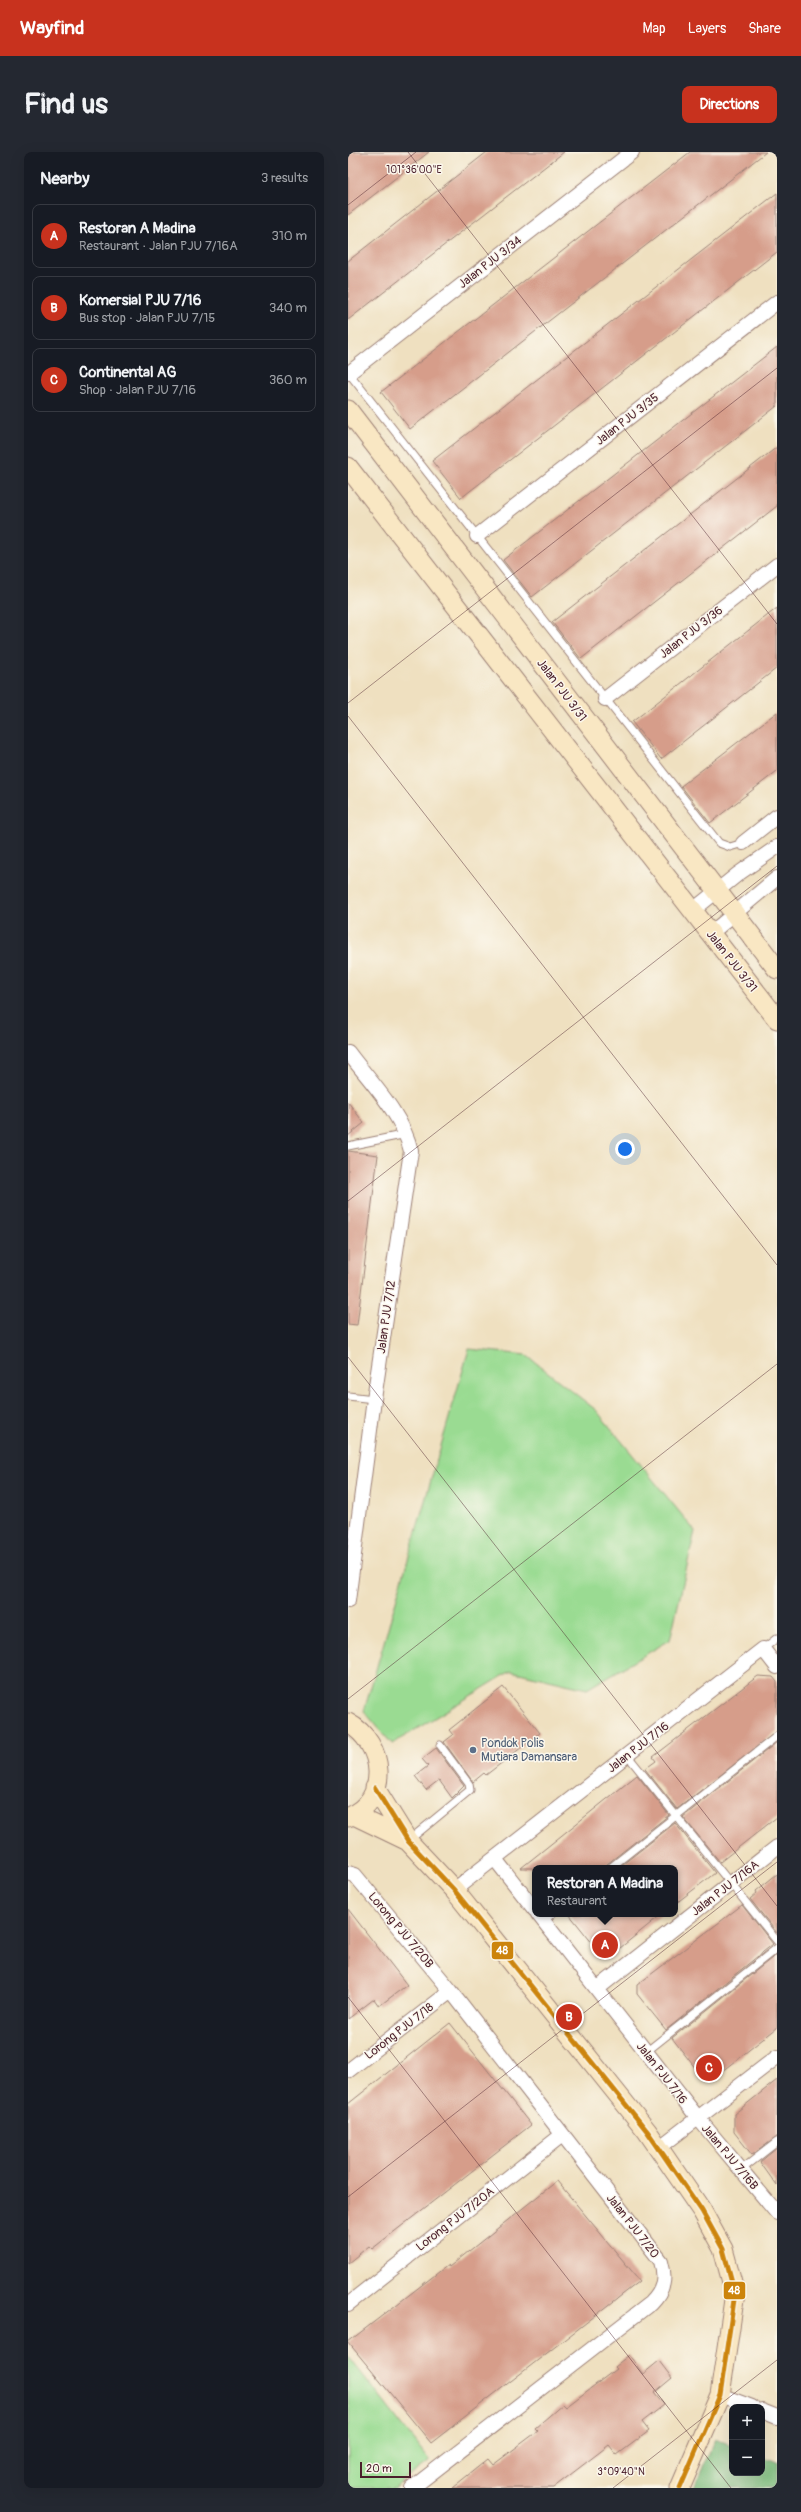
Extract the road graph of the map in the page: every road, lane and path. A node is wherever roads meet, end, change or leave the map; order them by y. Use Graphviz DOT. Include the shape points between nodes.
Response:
graph roads {
  1 [pos="632,152"];
  2 [pos="777,302"];
  3 [pos="348,372"];
  4 [pos="348,410"];
  5 [pos="348,467"];
  6 [pos="477,536"];
  7 [pos="777,565"];
  8 [pos="605,699"];
  9 [pos="777,816"];
  10 [pos="743,843"];
  11 [pos="777,848"];
  12 [pos="777,878"];
  13 [pos="716,891"];
  14 [pos="692,911"];
  15 [pos="734,914"];
  16 [pos="710,934"];
  17 [pos="777,969"];
  18 [pos="777,1019"];
  19 [pos="348,1052"];
  20 [pos="407,1134"];
  21 [pos="348,1146"];
  22 [pos="348,1396"];
  23 [pos="374,1399"];
  24 [pos="351,1572"];
  25 [pos="348,1601"];
  26 [pos="777,1638"];
  27 [pos="763,1649"];
  28 [pos="777,1667"];
  29 [pos="348,1723"];
  30 [pos="777,1736"];
  31 [pos="440,1745"];
  32 [pos="628,1756"];
  33 [pos="375,1788"];
  34 [pos="351,1816"];
  35 [pos="676,1816"];
  36 [pos="408,1841"];
  37 [pos="777,1847"];
  38 [pos="494,1859"];
  39 [pos="614,1865"];
  40 [pos="348,1873"];
  41 [pos="731,1883"];
  42 [pos="454,1890"];
  43 [pos="532,1903"];
  44 [pos="543,1917"];
  45 [pos="777,1941"];
  46 [pos="777,1948"];
  47 [pos="597,1989"];
  48 [pos="451,1991"];
  49 [pos="646,2052"];
  50 [pos="777,2057"];
  51 [pos="348,2071"];
  52 [pos="698,2118"];
  53 [pos="562,2135"];
  54 [pos="777,2142"];
  55 [pos="659,2148"];
  56 [pos="740,2170"];
  57 [pos="777,2213"];
  58 [pos="348,2304"];
  59 [pos="720,2395"];
  60 [pos="744,2404"];
  61 [pos="765,2412"];
  62 [pos="777,2417"];
  63 [pos="412,2488"];
  64 [pos="680,2488"];
  1 -- 3 [label="street, Jalan PJU 3/34"];
  2 -- 6 [label="street, Jalan PJU 3/35"];
  3 -- 6 [label="lane"];
  4 -- 13 [label="street, Jalan PJU 3/31"];
  5 -- 14 [label="street, Jalan PJU 3/31"];
  6 -- 8 [label="lane"];
  7 -- 8 [label="street, Jalan PJU 3/36"];
  8 -- 10 [label="lane" via="719,843 730,847"];
  9 -- 10 [label="street"];
  11 -- 13 [label="street"];
  12 -- 15 [label="street"];
  13 -- 14 [label="street"];
  13 -- 15 [label="street, Jalan PJU 3/31"];
  14 -- 16 [label="street, Jalan PJU 3/31"];
  15 -- 16 [label="street"];
  15 -- 17 [label="street, Jalan PJU 3/31"];
  16 -- 18 [label="street, Jalan PJU 3/31"];
  19 -- 20 [label="street, Jalan PJU 7/12" via="398,1118"];
  20 -- 21 [label="lane"];
  20 -- 23 [label="street, Jalan PJU 7/12" via="411,1151"];
  22 -- 23 [label="lane"];
  23 -- 24 [label="street, Jalan PJU 7/12"];
  24 -- 25 [label="street, Jalan PJU 7/12"];
  26 -- 27 [label="lane"];
  27 -- 28 [label="street"];
  27 -- 32 [label="street, Jalan PJU 7/16"];
  29 -- 33 [label="street" via="369,1740 376,1755 378,1771"];
  30 -- 35 [label="lane"];
  31 -- 36 [label="lane" via="469,1784 470,1790"];
  32 -- 35 [label="lane"];
  32 -- 38 [label="street, Jalan PJU 7/16"];
  33 -- 34 [label="street" via="367,1803"];
  33 -- 36 [label="street"];
  34 -- 36 [label="street"];
  35 -- 39 [label="lane"];
  35 -- 41 [label="lane"];
  36 -- 42 [label="street"];
  37 -- 41 [label="street, Jalan PJU 7/16A"];
  38 -- 42 [label="street, Jalan PJU 7/16"];
  38 -- 43 [label="street, Jalan PJU 7/16"];
  40 -- 48 [label="street, Lorong PJU 7/20B" via="355,1876"];
  41 -- 45 [label="lane"];
  41 -- 47 [label="street, Jalan PJU 7/16A"];
  42 -- 55 [label="street"];
  44 -- 47 [label="street, Jalan PJU 7/16"];
  46 -- 49 [label="lane"];
  47 -- 49 [label="street, Jalan PJU 7/16"];
  48 -- 51 [label="street, Lorong PJU 7/18"];
  48 -- 53 [label="street, Jalan PJU 7/20"];
  49 -- 52 [label="street, Jalan PJU 7/16"];
  50 -- 52 [label="street"];
  52 -- 55 [label="street"];
  52 -- 56 [label="street, Jalan PJU 7/16B"];
  53 -- 58 [label="street, Lorong PJU 7/20A"];
  53 -- 63 [label="street, Jalan PJU 7/20" via="661,2261 665,2274 659,2295"];
  54 -- 56 [label="lane"];
  55 -- 59 [label="street" via="702,2211 723,2249 735,2294"];
  56 -- 57 [label="street, Jalan PJU 7/16B"];
  59 -- 60 [label="street"];
  59 -- 64 [label="street"];
  61 -- 62 [label="street"];
}
